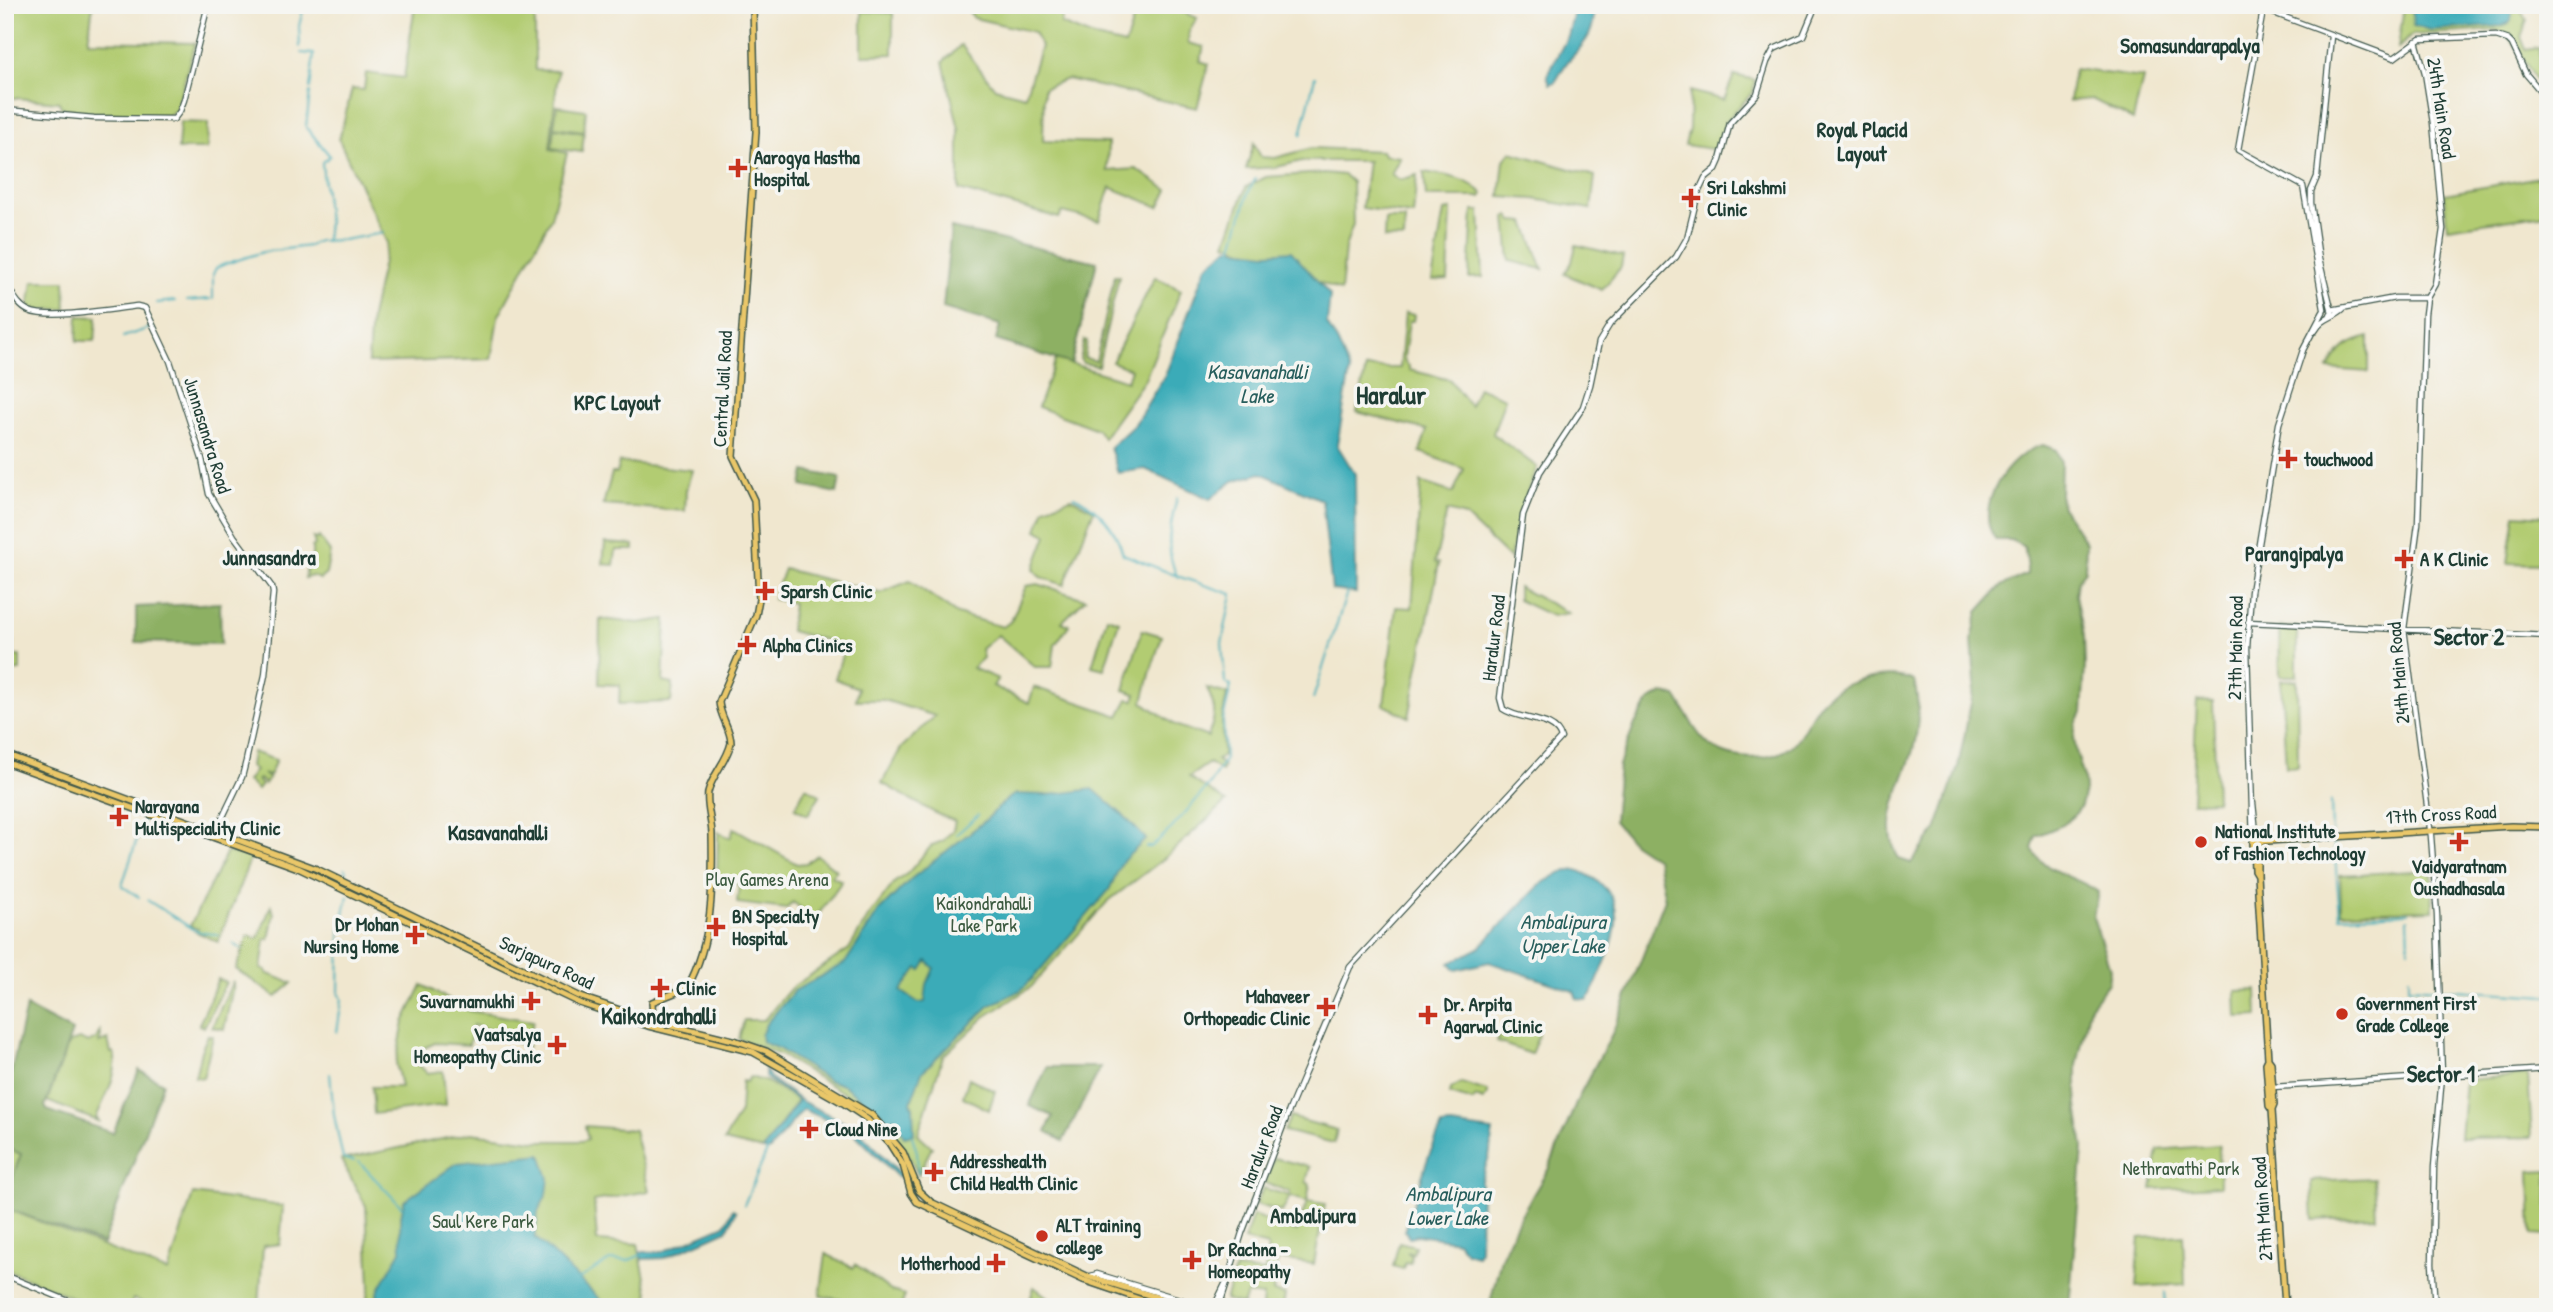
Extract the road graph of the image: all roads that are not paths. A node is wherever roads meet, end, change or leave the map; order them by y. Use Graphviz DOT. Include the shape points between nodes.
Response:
graph roads {
  1 [pos="208,5"];
  2 [pos="753,5"];
  3 [pos="1816,5"];
  4 [pos="2265,6"];
  5 [pos="2331,36"];
  6 [pos="2416,41"];
  7 [pos="2548,100"];
  8 [pos="5,110"];
  9 [pos="5,282"];
  10 [pos="2427,299"];
  11 [pos="2328,312"];
  12 [pos="2248,622"];
  13 [pos="2404,629"];
  14 [pos="2548,636"];
  15 [pos="5,754"];
  16 [pos="5,762"];
  17 [pos="2548,827"];
  18 [pos="216,831"];
  19 [pos="2430,831"];
  20 [pos="2255,842"];
  21 [pos="266,852"];
  22 [pos="490,956"];
  23 [pos="653,1020"];
  24 [pos="2548,1069"];
  25 [pos="2442,1076"];
  26 [pos="2270,1087"];
  27 [pos="924,1201"];
  28 [pos="5,1275"];
  29 [pos="1091,1277"];
  30 [pos="2548,1305"];
  31 [pos="83,1307"];
  32 [pos="1163,1307"];
  33 [pos="1188,1307"];
  34 [pos="1205,1307"];
  35 [pos="1217,1307"];
  36 [pos="2285,1307"];
  37 [pos="2435,1307"];
  38 [pos="2491,1307"];
  1 -- 8 [label="street" via="184,100 174,118 93,118"];
  2 -- 23 [label="main road, Central Jail Road" via="755,163 733,456 754,500 759,599 719,702 731,743 708,795 712,833 705,945 687,988 652,1002"];
  3 -- 35 [label="street, Haralur Road" via="1803,36 1774,49 1757,94 1730,123 1720,160 1698,193 1676,257 1602,336 1583,407 1540,472 1523,515 1500,698 1511,715 1552,724 1561,738 1350,967 1290,1108"];
  4 -- 5 [label="street"];
  4 -- 11 [label="street" via="2238,150 2303,186"];
  5 -- 6 [label="street" via="2394,58"];
  5 -- 11 [label="street" via="2317,177 2310,194"];
  6 -- 7 [label="street" via="2488,35 2508,40 2526,74"];
  6 -- 10 [label="street, 24th Main Road" via="2432,115 2443,229 2435,284"];
  9 -- 18 [label="street, Junnasandra Road" via="19,304 31,312 145,308 170,361 209,494 272,587 269,645 246,761"];
  10 -- 11 [label="street" via="2395,298"];
  10 -- 13 [label="street, 24th Main Road" via="2418,524"];
  11 -- 12 [label="street, 27th Main Road" via="2311,334 2279,424"];
  12 -- 13 [label="street"];
  12 -- 20 [label="street, 27th Main Road"];
  13 -- 14 [label="street"];
  13 -- 19 [label="street, 24th Main Road"];
  15 -- 18 [label="main road, Sarjapura Road"];
  16 -- 21 [label="main road, Sarjapura Road"];
  17 -- 19 [label="main road, 17th Cross Road"];
  18 -- 21 [label="main road, Sarjapura Road"];
  19 -- 20 [label="main road, 17th Cross Road"];
  19 -- 25 [label="street, 24th Main Road"];
  20 -- 26 [label="main road, 27th Main Road"];
  21 -- 22 [label="main road, Sarjapura Road"];
  21 -- 22 [label="main road, Sarjapura Road" via="318,866"];
  22 -- 23 [label="main road, Sarjapura Road" via="569,992"];
  22 -- 27 [label="main road, Sarjapura Road" via="556,993 615,1016 764,1057 872,1123 906,1171 911,1193"];
  23 -- 27 [label="main road, Sarjapura Road" via="766,1051 864,1109 903,1152"];
  24 -- 25 [label="street"];
  25 -- 26 [label="street"];
  25 -- 37 [label="street, 24th Main Road" via="2434,1167"];
  26 -- 36 [label="main road, 27th Main Road"];
  27 -- 29 [label="main road"];
  27 -- 32 [label="main road" via="1083,1280"];
  28 -- 31 [label="street"];
  29 -- 33 [label="main road"];
  29 -- 34 [label="street" via="1097,1274"];
  30 -- 38 [label="street"];
}
